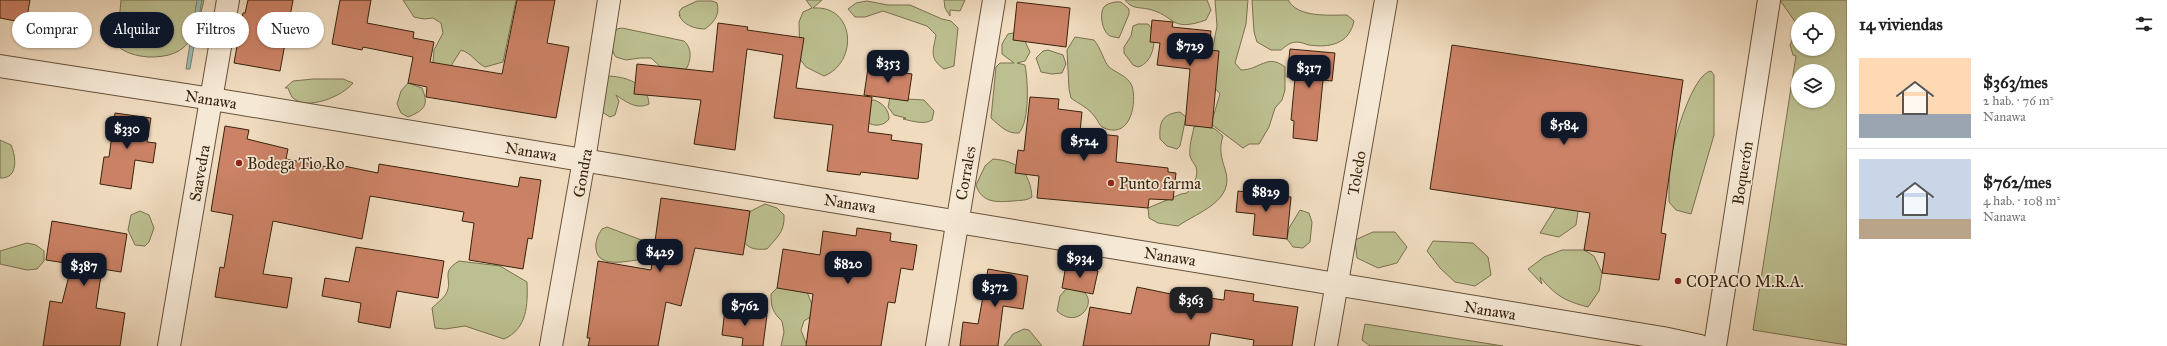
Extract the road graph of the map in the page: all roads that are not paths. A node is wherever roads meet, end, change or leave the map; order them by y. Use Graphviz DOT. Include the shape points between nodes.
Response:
graph roads {
  1 [pos="228,0"];
  2 [pos="609,0"];
  3 [pos="994,0"];
  4 [pos="1386,0"];
  5 [pos="1769,0"];
  6 [pos="0,66"];
  7 [pos="212,99"];
  8 [pos="584,160"];
  9 [pos="956,221"];
  10 [pos="1337,284"];
  11 [pos="168,346"];
  12 [pos="551,346"];
  13 [pos="937,346"];
  14 [pos="1326,346"];
  15 [pos="1700,346"];
  16 [pos="1715,346"];
  1 -- 7 [label="street, Saavedra"];
  2 -- 8 [label="street, Gondra"];
  3 -- 9 [label="street, Corrales"];
  4 -- 10 [label="street, Toledo"];
  5 -- 16 [label="street, Boquerón"];
  6 -- 7 [label="street, Nanawa"];
  7 -- 8 [label="street, Nanawa"];
  7 -- 11 [label="street, Saavedra"];
  8 -- 9 [label="street, Nanawa"];
  8 -- 12 [label="street, Gondra"];
  9 -- 10 [label="street, Nanawa"];
  9 -- 13 [label="street, Corrales"];
  10 -- 14 [label="street, Toledo"];
  10 -- 15 [label="street, Nanawa"];
}
